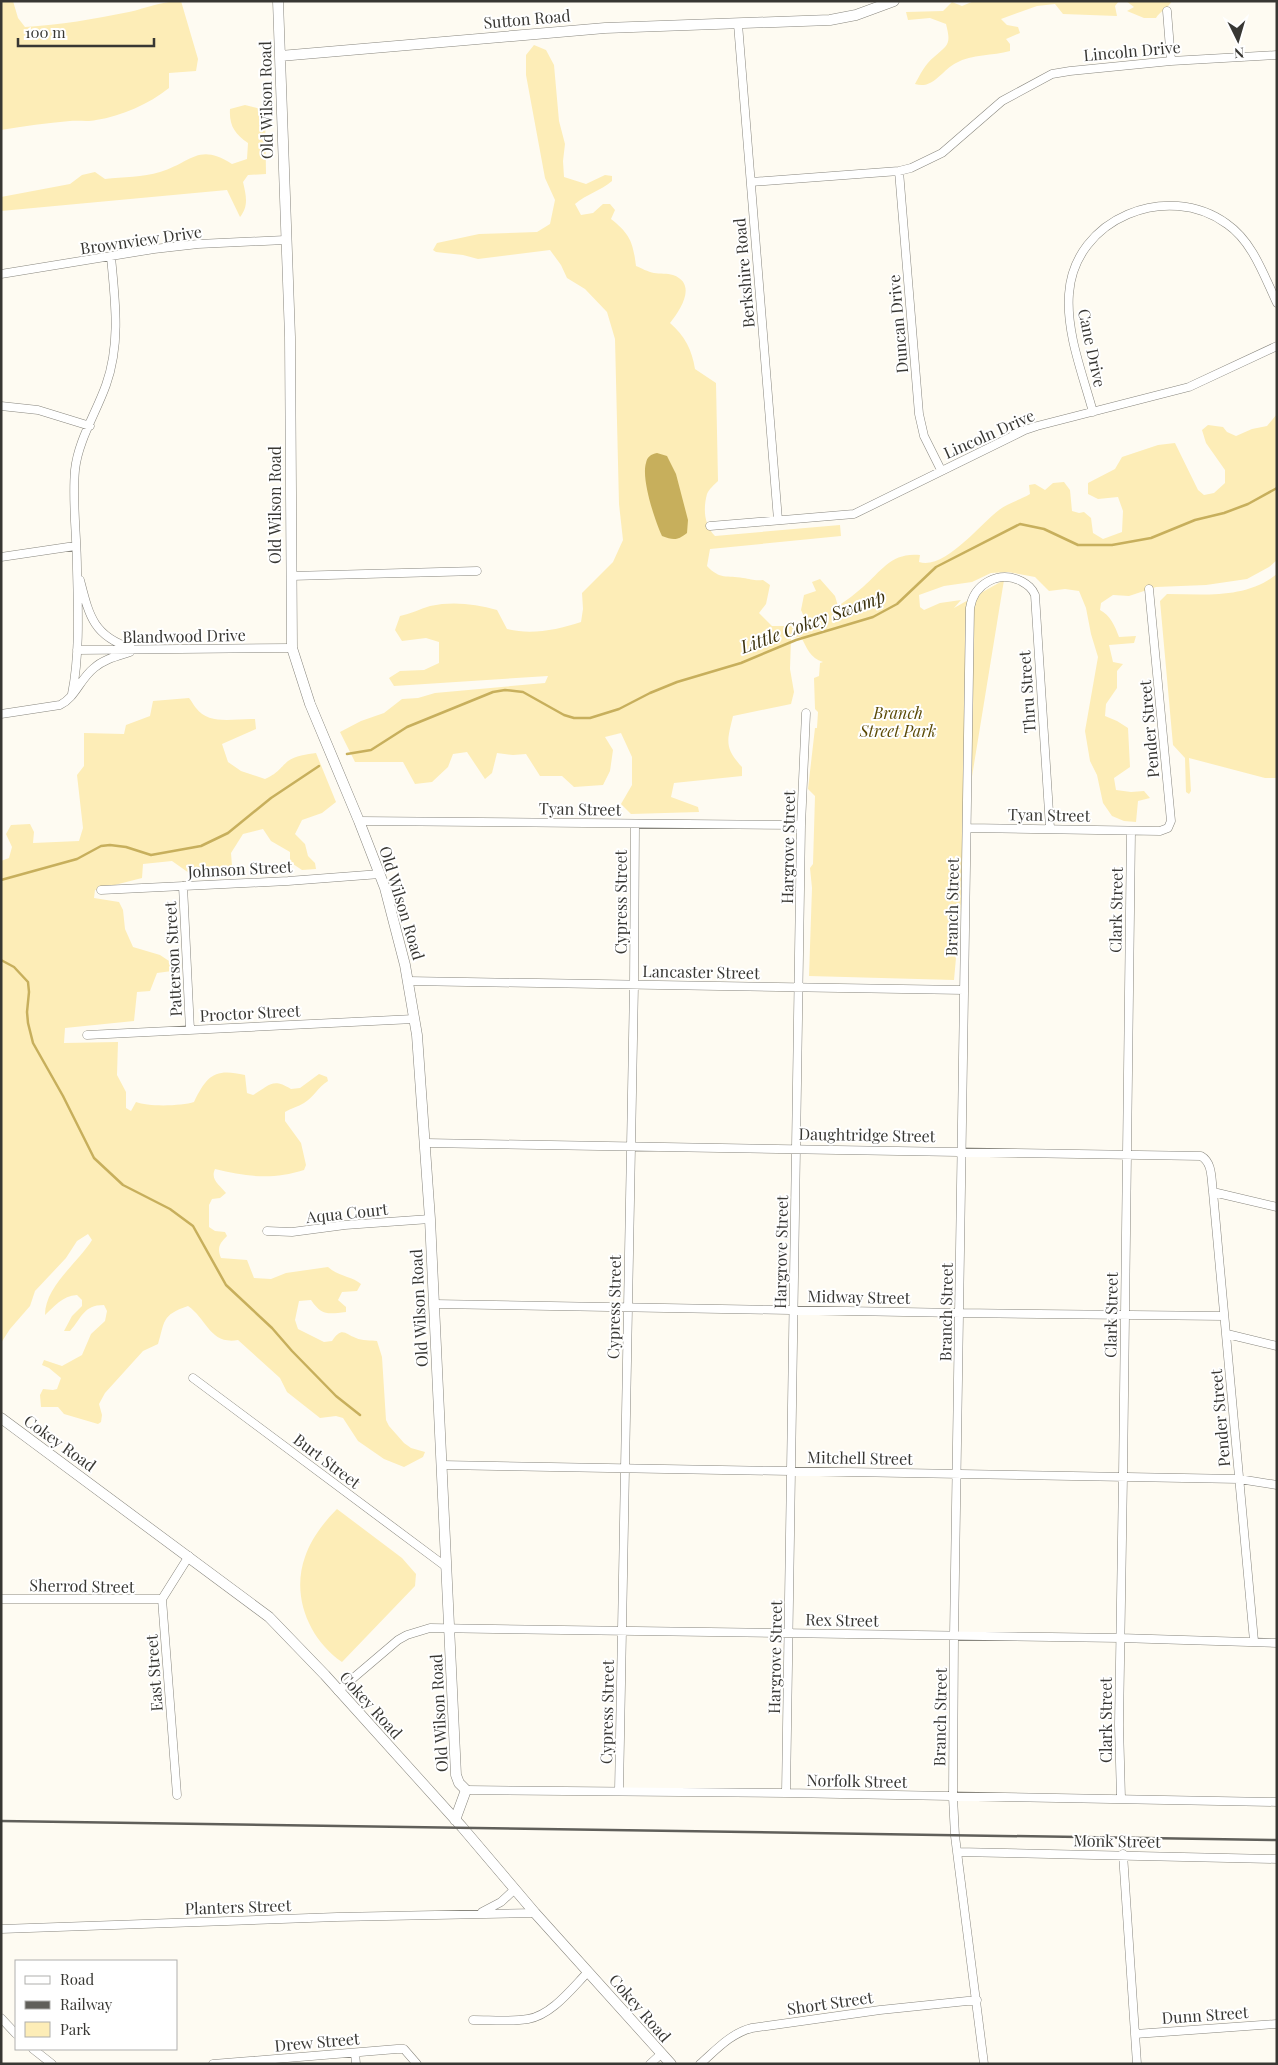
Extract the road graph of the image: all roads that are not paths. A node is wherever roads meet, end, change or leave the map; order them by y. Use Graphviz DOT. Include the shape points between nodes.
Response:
graph roads {
  1 [pos="278,1"];
  2 [pos="894,1"];
  3 [pos="1167,11"];
  4 [pos="738,24"];
  5 [pos="280,56"];
  6 [pos="1277,56"];
  7 [pos="1171,61"];
  8 [pos="900,171"];
  9 [pos="751,182"];
  10 [pos="285,240"];
  11 [pos="111,257"];
  12 [pos="1,274"];
  13 [pos="1277,303"];
  14 [pos="1277,346"];
  15 [pos="1,406"];
  16 [pos="1093,412"];
  17 [pos="90,426"];
  18 [pos="941,470"];
  19 [pos="778,520"];
  20 [pos="710,526"];
  21 [pos="75,546"];
  22 [pos="1,557"];
  23 [pos="78,568"];
  24 [pos="477,571"];
  25 [pos="291,576"];
  26 [pos="1002,576"];
  27 [pos="1149,590"];
  28 [pos="292,648"];
  29 [pos="77,650"];
  30 [pos="138,650"];
  31 [pos="72,694"];
  32 [pos="806,712"];
  33 [pos="1,714"];
  34 [pos="359,821"];
  35 [pos="635,824"];
  36 [pos="801,825"];
  37 [pos="967,828"];
  38 [pos="1050,828"];
  39 [pos="1131,831"];
  40 [pos="380,874"];
  41 [pos="183,886"];
  42 [pos="101,890"];
  43 [pos="408,981"];
  44 [pos="634,985"];
  45 [pos="800,988"];
  46 [pos="964,990"];
  47 [pos="414,1019"];
  48 [pos="190,1030"];
  49 [pos="87,1035"];
  50 [pos="426,1143"];
  51 [pos="631,1145"];
  52 [pos="797,1148"];
  53 [pos="962,1150"];
  54 [pos="1128,1154"];
  55 [pos="1213,1192"];
  56 [pos="1277,1207"];
  57 [pos="430,1219"];
  58 [pos="267,1231"];
  59 [pos="434,1304"];
  60 [pos="628,1308"];
  61 [pos="794,1310"];
  62 [pos="960,1313"];
  63 [pos="1125,1315"];
  64 [pos="1224,1316"];
  65 [pos="1227,1334"];
  66 [pos="1277,1346"];
  67 [pos="193,1378"];
  68 [pos="1,1418"];
  69 [pos="442,1465"];
  70 [pos="626,1468"];
  71 [pos="791,1470"];
  72 [pos="957,1474"];
  73 [pos="1124,1476"];
  74 [pos="1239,1479"];
  75 [pos="1277,1485"];
  76 [pos="189,1556"];
  77 [pos="445,1566"];
  78 [pos="1,1599"];
  79 [pos="162,1599"];
  80 [pos="450,1627"];
  81 [pos="623,1630"];
  82 [pos="789,1632"];
  83 [pos="954,1636"];
  84 [pos="1120,1638"];
  85 [pos="1254,1641"];
  86 [pos="1277,1643"];
  87 [pos="338,1691"];
  88 [pos="466,1790"];
  89 [pos="619,1791"];
  90 [pos="786,1793"];
  91 [pos="177,1795"];
  92 [pos="953,1797"];
  93 [pos="1121,1798"];
  94 [pos="1277,1802"];
  95 [pos="454,1820"];
  96 [pos="957,1852"];
  97 [pos="1123,1854"];
  98 [pos="1277,1859"];
  99 [pos="515,1889"];
  100 [pos="535,1913"];
  101 [pos="475,1914"];
  102 [pos="1,1929"];
  103 [pos="588,1972"];
  104 [pos="977,2000"];
  105 [pos="1,2018"];
  106 [pos="474,2020"];
  107 [pos="1277,2024"];
  108 [pos="15,2033"];
  109 [pos="1135,2034"];
  110 [pos="34,2050"];
  111 [pos="355,2053"];
  112 [pos="661,2054"];
  113 [pos="52,2064"];
  114 [pos="213,2064"];
  115 [pos="356,2064"];
  116 [pos="417,2064"];
  117 [pos="650,2064"];
  118 [pos="670,2064"];
  119 [pos="700,2064"];
  120 [pos="984,2064"];
  121 [pos="1137,2064"];
  1 -- 5 [label="street, Old Wilson Road"];
  2 -- 4 [label="street, Sutton Road" via="856,15 830,20"];
  3 -- 7 [label="street"];
  4 -- 5 [label="street, Sutton Road" via="567,31"];
  4 -- 9 [label="street, Berkshire Road"];
  5 -- 10 [label="street, Old Wilson Road"];
  6 -- 7 [label="street, Lincoln Drive"];
  7 -- 8 [label="street, Lincoln Drive" via="1052,74 1002,101 942,153"];
  8 -- 9 [label="street, Lincoln Drive"];
  8 -- 18 [label="street, Duncan Drive" via="919,414 924,436"];
  9 -- 19 [label="street, Berkshire Road"];
  10 -- 11 [label="street, Brownview Drive" via="198,244"];
  10 -- 25 [label="street, Old Wilson Road" via="290,337"];
  11 -- 12 [label="street, Brownview Drive"];
  11 -- 17 [label="street" via="116,308 115,344 107,383"];
  13 -- 16 [label="street, Cane Drive" via="1250,247 1220,219 1174,204 1155,206 1121,217 1091,241 1073,273 1068,293 1072,336"];
  14 -- 16 [label="street, Lincoln Drive" via="1189,387"];
  15 -- 17 [label="street" via="38,410"];
  16 -- 18 [label="street, Lincoln Drive" via="1037,426"];
  17 -- 21 [label="street" via="75,469"];
  18 -- 19 [label="street, Lincoln Drive" via="854,514"];
  19 -- 20 [label="street, Lincoln Drive"];
  21 -- 22 [label="street"];
  21 -- 23 [label="street"];
  23 -- 29 [label="street"];
  23 -- 30 [label="street" via="89,612 98,629 114,641"];
  24 -- 25 [label="street"];
  25 -- 28 [label="street, Old Wilson Road"];
  26 -- 37 [label="street, Branch Street" via="979,588 972,597 970,608"];
  26 -- 38 [label="street, Thru Street" via="1022,582 1033,589 1035,595"];
  27 -- 39 [label="street, Pender Street" via="1171,821 1168,828 1160,832"];
  28 -- 30 [label="street, Blandwood Drive"];
  28 -- 34 [label="street, Old Wilson Road" via="310,704"];
  29 -- 30 [label="street, Blandwood Drive"];
  29 -- 31 [label="street"];
  30 -- 31 [label="street" via="94,667"];
  31 -- 33 [label="street" via="60,705"];
  32 -- 36 [label="street, Hargrove Street"];
  34 -- 35 [label="street, Tyan Street"];
  34 -- 40 [label="street, Old Wilson Road"];
  35 -- 36 [label="street, Tyan Street"];
  35 -- 44 [label="street, Cypress Street"];
  36 -- 45 [label="street, Hargrove Street"];
  37 -- 38 [label="street, Tyan Street"];
  37 -- 46 [label="street, Branch Street"];
  38 -- 39 [label="street, Tyan Street"];
  39 -- 54 [label="street, Clark Street"];
  40 -- 41 [label="street, Johnson Street"];
  40 -- 43 [label="street, Old Wilson Road"];
  41 -- 42 [label="street, Johnson Street"];
  41 -- 48 [label="street, Patterson Street"];
  43 -- 44 [label="street, Lancaster Street"];
  43 -- 47 [label="street, Old Wilson Road"];
  44 -- 45 [label="street, Lancaster Street"];
  44 -- 51 [label="street, Cypress Street"];
  45 -- 46 [label="street, Lancaster Street"];
  45 -- 52 [label="street, Hargrove Street"];
  46 -- 53 [label="street, Branch Street"];
  47 -- 48 [label="street, Proctor Street"];
  47 -- 50 [label="street, Old Wilson Road"];
  48 -- 49 [label="street, Proctor Street"];
  50 -- 51 [label="street, Daughtridge Street"];
  50 -- 57 [label="street, Old Wilson Road"];
  51 -- 52 [label="street, Daughtridge Street"];
  51 -- 60 [label="street, Cypress Street"];
  52 -- 53 [label="street, Daughtridge Street"];
  52 -- 61 [label="street, Hargrove Street"];
  53 -- 54 [label="street, Daughtridge Street"];
  53 -- 62 [label="street, Branch Street"];
  54 -- 55 [label="street, Daughtridge Street" via="1201,1156 1210,1165"];
  54 -- 63 [label="street, Clark Street"];
  55 -- 56 [label="street"];
  55 -- 64 [label="street, Pender Street"];
  57 -- 58 [label="street, Aqua Court" via="292,1232"];
  57 -- 59 [label="street, Old Wilson Road"];
  59 -- 60 [label="street, Midway Street"];
  59 -- 69 [label="street, Old Wilson Road"];
  60 -- 61 [label="street, Midway Street"];
  60 -- 70 [label="street, Cypress Street"];
  61 -- 62 [label="street, Midway Street"];
  61 -- 71 [label="street, Hargrove Street"];
  62 -- 63 [label="street, Midway Street"];
  62 -- 72 [label="street, Branch Street"];
  63 -- 64 [label="street, Midway Street"];
  63 -- 73 [label="street, Clark Street"];
  64 -- 65 [label="street, Pender Street"];
  65 -- 66 [label="street"];
  65 -- 74 [label="street, Pender Street"];
  67 -- 77 [label="street, Burt Street"];
  68 -- 76 [label="street, Cokey Road"];
  69 -- 70 [label="street, Mitchell Street"];
  69 -- 77 [label="street, Old Wilson Road"];
  70 -- 71 [label="street, Mitchell Street"];
  70 -- 81 [label="street, Cypress Street"];
  71 -- 72 [label="street, Mitchell Street"];
  71 -- 82 [label="street, Hargrove Street"];
  72 -- 73 [label="street, Mitchell Street"];
  72 -- 83 [label="street, Branch Street"];
  73 -- 74 [label="street, Mitchell Street"];
  73 -- 84 [label="street, Clark Street"];
  74 -- 75 [label="street, Mitchell Street"];
  74 -- 85 [label="street, Pender Street"];
  76 -- 79 [label="street"];
  76 -- 87 [label="street, Cokey Road" via="269,1617"];
  77 -- 80 [label="street, Old Wilson Road"];
  78 -- 79 [label="street, Sherrod Street"];
  79 -- 91 [label="street, East Street"];
  80 -- 81 [label="street, Rex Street"];
  80 -- 87 [label="street, Rex Street" via="430,1628 407,1635 387,1648"];
  80 -- 88 [label="street, Old Wilson Road" via="456,1776"];
  81 -- 82 [label="street, Rex Street"];
  81 -- 89 [label="street, Cypress Street"];
  82 -- 83 [label="street, Rex Street"];
  82 -- 90 [label="street, Hargrove Street"];
  83 -- 84 [label="street, Rex Street"];
  83 -- 92 [label="street, Branch Street"];
  84 -- 85 [label="street, Rex Street"];
  84 -- 93 [label="street, Clark Street"];
  85 -- 86 [label="street, Rex Street"];
  87 -- 95 [label="street, Cokey Road"];
  88 -- 89 [label="street, Norfolk Street"];
  88 -- 95 [label="street, Old Wilson Road"];
  89 -- 90 [label="street, Norfolk Street"];
  90 -- 92 [label="street, Norfolk Street"];
  92 -- 93 [label="street, Norfolk Street"];
  92 -- 96 [label="street, Branch Street"];
  93 -- 94 [label="street, Norfolk Street"];
  95 -- 99 [label="street, Cokey Road"];
  96 -- 97 [label="street, Monk Street"];
  96 -- 104 [label="street, Branch Street"];
  97 -- 98 [label="street, Monk Street"];
  97 -- 109 [label="street"];
  99 -- 100 [label="street, Cokey Road"];
  99 -- 101 [label="street, Planters Street" via="494,1907"];
  100 -- 101 [label="street, Planters Street"];
  100 -- 103 [label="street, Cokey Road"];
  101 -- 102 [label="street, Planters Street"];
  103 -- 106 [label="street" via="542,2014 529,2019"];
  103 -- 112 [label="street, Cokey Road"];
  104 -- 119 [label="street, Short Street" via="752,2028 735,2034"];
  104 -- 120 [label="street, Branch Street"];
  105 -- 108 [label="street"];
  107 -- 109 [label="street, Dunn Street"];
  109 -- 121 [label="street"];
  110 -- 113 [label="street"];
  111 -- 114 [label="street, Drew Street"];
  111 -- 115 [label="street"];
  111 -- 116 [label="street, Drew Street" via="404,2050"];
  112 -- 117 [label="street"];
  112 -- 118 [label="street, Cokey Road"];
}
